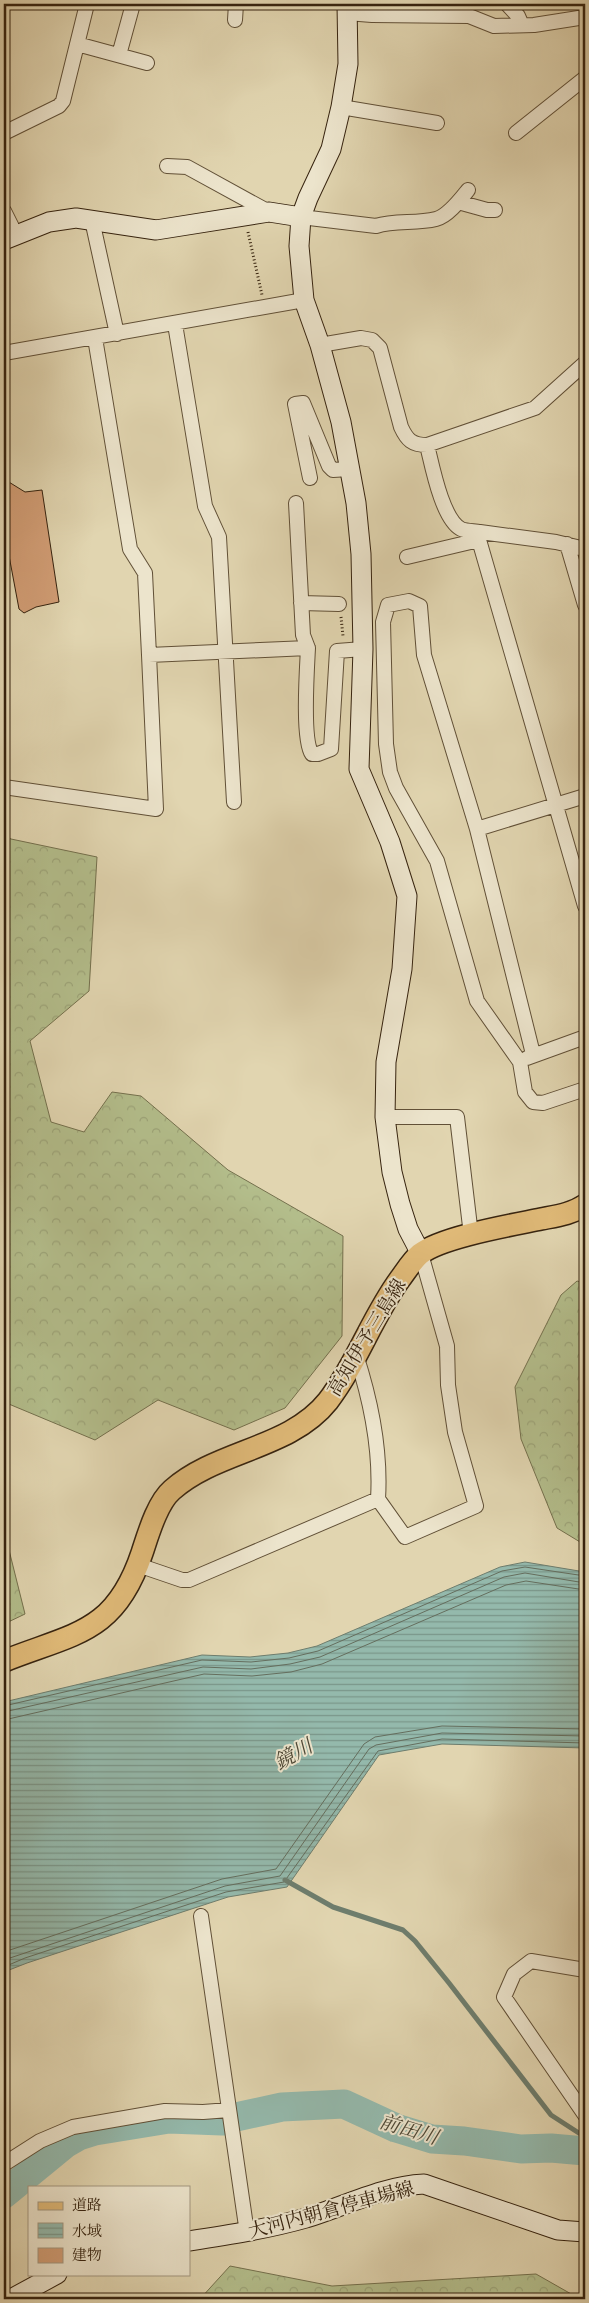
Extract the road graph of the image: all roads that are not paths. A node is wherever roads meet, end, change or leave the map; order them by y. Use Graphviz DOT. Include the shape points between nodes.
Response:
graph roads {
  1 [pos="87,4"];
  2 [pos="133,4"];
  3 [pos="236,4"];
  4 [pos="507,4"];
  5 [pos="347,8"];
  6 [pos="585,18"];
  7 [pos="235,20"];
  8 [pos="522,25"];
  9 [pos="77,44"];
  10 [pos="119,55"];
  11 [pos="147,62"];
  12 [pos="585,78"];
  13 [pos="341,107"];
  14 [pos="437,123"];
  15 [pos="4,133"];
  16 [pos="516,133"];
  17 [pos="167,166"];
  18 [pos="468,190"];
  19 [pos="458,202"];
  20 [pos="495,210"];
  21 [pos="4,211"];
  22 [pos="269,212"];
  23 [pos="301,217"];
  24 [pos="92,220"];
  25 [pos="10,238"];
  26 [pos="304,300"];
  27 [pos="175,324"];
  28 [pos="117,334"];
  29 [pos="95,338"];
  30 [pos="320,345"];
  31 [pos="4,353"];
  32 [pos="585,363"];
  33 [pos="427,445"];
  34 [pos="350,469"];
  35 [pos="310,478"];
  36 [pos="296,503"];
  37 [pos="480,536"];
  38 [pos="567,544"];
  39 [pos="585,549"];
  40 [pos="408,557"];
  41 [pos="301,603"];
  42 [pos="340,604"];
  43 [pos="585,605"];
  44 [pos="308,648"];
  45 [pos="363,649"];
  46 [pos="225,650"];
  47 [pos="149,655"];
  48 [pos="4,787"];
  49 [pos="585,796"];
  50 [pos="234,802"];
  51 [pos="555,804"];
  52 [pos="477,829"];
  53 [pos="585,906"];
  54 [pos="585,1037"];
  55 [pos="533,1054"];
  56 [pos="520,1062"];
  57 [pos="585,1089"];
  58 [pos="385,1117"];
  59 [pos="585,1205"];
  60 [pos="471,1235"];
  61 [pos="421,1254"];
  62 [pos="356,1355"];
  63 [pos="378,1499"];
  64 [pos="138,1565"];
  65 [pos="4,1661"];
  66 [pos="201,1916"];
  67 [pos="585,1970"];
  68 [pos="229,2110"];
  69 [pos="585,2115"];
  70 [pos="4,2164"];
  71 [pos="585,2232"];
  72 [pos="247,2233"];
  73 [pos="190,2241"];
  74 [pos="53,2276"];
  75 [pos="11,2299"];
  1 -- 9 [label="street"];
  2 -- 10 [label="street"];
  3 -- 7 [label="street"];
  4 -- 8 [label="street"];
  5 -- 8 [label="street" via="372,15 469,16 494,26"];
  5 -- 13 [label="street" via="348,64"];
  6 -- 8 [label="street"];
  9 -- 10 [label="street"];
  9 -- 15 [label="street" via="59,106"];
  10 -- 11 [label="street"];
  12 -- 16 [label="street"];
  13 -- 14 [label="street"];
  13 -- 23 [label="street" via="331,149"];
  17 -- 22 [label="street" via="187,167"];
  18 -- 19 [label="street"];
  19 -- 20 [label="street"];
  19 -- 23 [label="street" via="437,219 386,222 376,226"];
  21 -- 25 [label="street"];
  22 -- 23 [label="street"];
  22 -- 24 [label="street" via="165,230"];
  23 -- 26 [label="street" via="299,246"];
  24 -- 25 [label="street" via="76,218 50,222"];
  24 -- 28 [label="street"];
  26 -- 27 [label="street"];
  26 -- 30 [label="street"];
  27 -- 28 [label="street"];
  27 -- 46 [label="street" via="205,506 219,537"];
  28 -- 29 [label="street"];
  29 -- 31 [label="street"];
  29 -- 47 [label="street" via="130,550 145,573"];
  30 -- 33 [label="street" via="361,338 372,340 380,348 406,438 415,445"];
  30 -- 34 [label="street"];
  32 -- 33 [label="street" via="535,408"];
  33 -- 37 [label="street" via="444,504 452,519 461,529"];
  34 -- 35 [label="street" via="333,470 329,466 303,403 295,404"];
  34 -- 45 [label="street" via="361,554"];
  36 -- 41 [label="street"];
  37 -- 38 [label="street"];
  37 -- 40 [label="street"];
  37 -- 51 [label="street"];
  38 -- 39 [label="street"];
  38 -- 43 [label="street"];
  41 -- 42 [label="street"];
  41 -- 44 [label="street" via="303,635"];
  44 -- 45 [label="street" via="307,733 308,749 312,754 331,749 337,651"];
  44 -- 46 [label="street"];
  45 -- 58 [label="street" via="359,769 390,842 407,896 402,969 386,1062"];
  46 -- 47 [label="street"];
  46 -- 50 [label="street"];
  47 -- 48 [label="street" via="156,809"];
  49 -- 51 [label="street"];
  51 -- 52 [label="street"];
  51 -- 53 [label="street"];
  52 -- 55 [label="street"];
  52 -- 56 [label="street" via="424,655 420,606 409,601 388,605 383,622 386,744 390,772 437,861 477,1001"];
  54 -- 55 [label="street"];
  55 -- 56 [label="street"];
  56 -- 57 [label="street" via="525,1092 532,1102 543,1103"];
  58 -- 60 [label="street" via="457,1117"];
  58 -- 61 [label="street" via="400,1204"];
  59 -- 60 [label="main road, 高知伊予三島線" via="568,1213"];
  60 -- 61 [label="main road, 高知伊予三島線"];
  61 -- 62 [label="main road, 高知伊予三島線" via="393,1289"];
  61 -- 63 [label="street" via="447,1346 448,1385 455,1432 476,1506 405,1537"];
  62 -- 63 [label="street" via="365,1383 380,1469"];
  62 -- 64 [label="main road, 高知伊予三島線" via="327,1402 307,1419 265,1444 203,1468 170,1491 149,1531"];
  63 -- 64 [label="street" via="189,1580"];
  64 -- 65 [label="main road, 高知伊予三島線" via="129,1587 118,1602 93,1626 65,1640"];
  66 -- 68 [label="street"];
  67 -- 69 [label="street" via="531,1960 514,1974 504,1997"];
  68 -- 70 [label="street" via="164,2112 73,2127 33,2145"];
  68 -- 72 [label="street"];
  71 -- 72 [label="street, 大河内朝倉停車場線" via="558,2230 424,2184 404,2185 306,2218"];
  72 -- 73 [label="street, 大河内朝倉停車場線"];
  74 -- 75 [label="street"];
}
